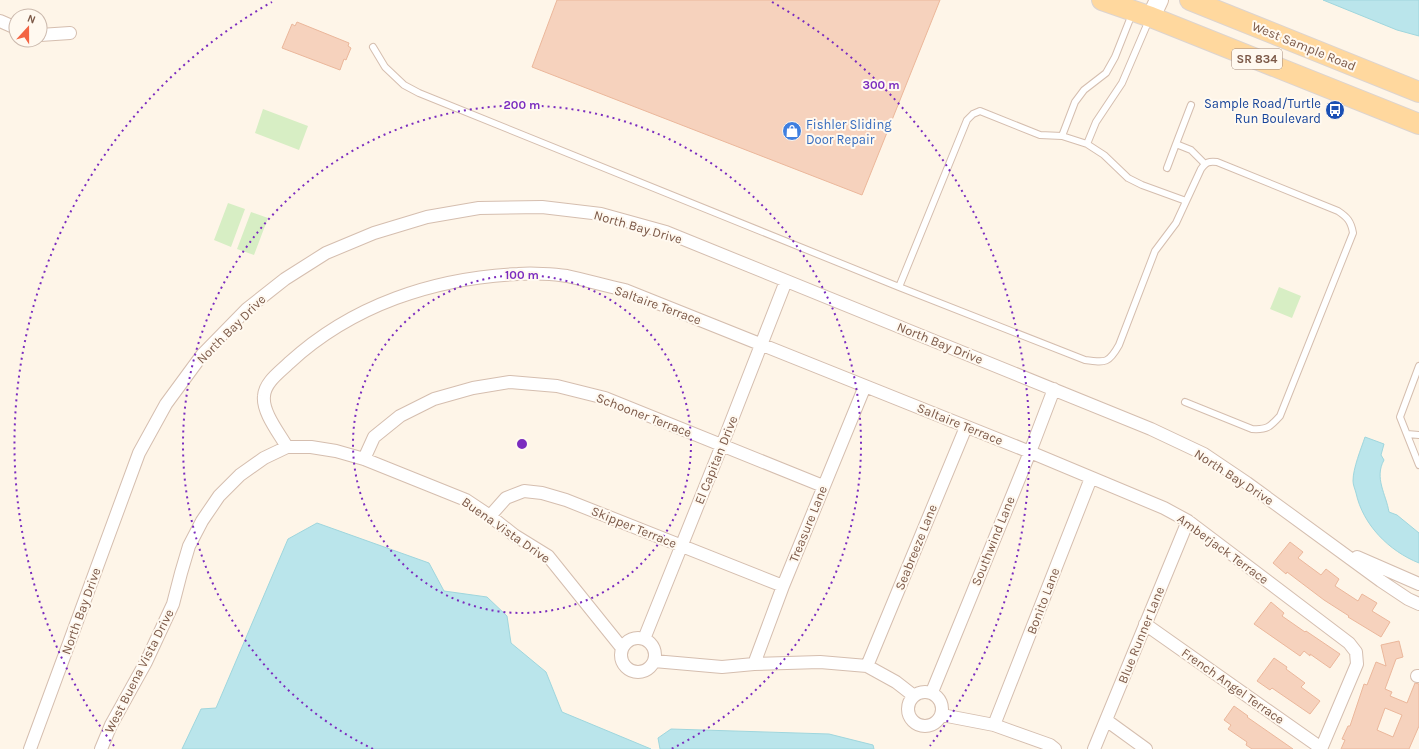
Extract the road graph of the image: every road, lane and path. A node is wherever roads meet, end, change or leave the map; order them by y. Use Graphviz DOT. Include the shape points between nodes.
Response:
graph roads {
  1 [pos="1102,0"];
  2 [pos="1190,0"];
  3 [pos="1145,7"];
  4 [pos="70,33"];
  5 [pos="48,34"];
  6 [pos="373,47"];
  7 [pos="1419,92"];
  8 [pos="1191,105"];
  9 [pos="1419,124"];
  10 [pos="1062,136"];
  11 [pos="1087,144"];
  12 [pos="1176,144"];
  13 [pos="1205,164"];
  14 [pos="1167,168"];
  15 [pos="1186,201"];
  16 [pos="786,281"];
  17 [pos="899,287"];
  18 [pos="762,345"];
  19 [pos="1419,366"];
  20 [pos="866,386"];
  21 [pos="1054,389"];
  22 [pos="1185,402"];
  23 [pos="966,427"];
  24 [pos="1407,434"];
  25 [pos="1419,435"];
  26 [pos="722,446"];
  27 [pos="287,447"];
  28 [pos="1030,452"];
  29 [pos="364,459"];
  30 [pos="1419,465"];
  31 [pos="1091,478"];
  32 [pos="823,486"];
  33 [pos="490,516"];
  34 [pos="1188,521"];
  35 [pos="681,546"];
  36 [pos="1336,547"];
  37 [pos="1419,584"];
  38 [pos="783,586"];
  39 [pos="1419,604"];
  40 [pos="1145,624"];
  41 [pos="644,639"];
  42 [pos="622,648"];
  43 [pos="654,661"];
  44 [pos="754,664"];
  45 [pos="867,666"];
  46 [pos="932,692"];
  47 [pos="914,696"];
  48 [pos="942,715"];
  49 [pos="1106,720"];
  50 [pos="994,725"];
  51 [pos="30,749"];
  52 [pos="101,749"];
  53 [pos="1055,749"];
  54 [pos="1094,749"];
  55 [pos="1146,749"];
  56 [pos="1321,749"];
  1 -- 3 [label="main road, SR 834"];
  2 -- 7 [label="main road, West Sample Road / SR 834"];
  3 -- 9 [label="main road, SR 834"];
  3 -- 10 [label="lane" via="1106,73 1084,90 1075,102"];
  3 -- 11 [label="lane" via="1122,83 1096,122"];
  4 -- 5 [label="street"];
  6 -- 17 [label="lane" via="385,67 404,85 419,93"];
  8 -- 12 [label="lane"];
  10 -- 11 [label="lane"];
  10 -- 17 [label="lane" via="1040,135 980,111 973,114 967,120"];
  11 -- 15 [label="lane" via="1104,155 1128,178"];
  12 -- 13 [label="lane" via="1191,150"];
  12 -- 14 [label="lane"];
  13 -- 15 [label="lane"];
  13 -- 22 [label="lane" via="1210,161 1216,162 1338,211 1348,218 1353,232 1280,416 1272,425 1263,429 1252,429"];
  15 -- 17 [label="lane" via="1176,222 1155,251 1119,345 1112,357 1106,361 1085,360"];
  16 -- 18 [label="street, El Capitan Drive"];
  16 -- 21 [label="street, North Bay Drive"];
  16 -- 51 [label="street, North Bay Drive" via="666,232 601,214 542,207 479,208 427,217 374,233 326,253 285,279 247,309 202,355 166,404 139,454"];
  18 -- 20 [label="street, Saltaire Terrace"];
  18 -- 26 [label="street, El Capitan Drive"];
  18 -- 27 [label="street, Saltaire Terrace" via="625,290 565,276 520,274 474,278 434,286 396,298 358,315 322,337 270,382 264,395 265,409"];
  19 -- 24 [label="lane" via="1400,417"];
  20 -- 23 [label="street, Saltaire Terrace"];
  20 -- 32 [label="street, Treasure Lane"];
  21 -- 28 [label="street, Southwind Lane"];
  21 -- 36 [label="street, North Bay Drive" via="1152,429 1204,454"];
  23 -- 28 [label="street, Saltaire Terrace"];
  23 -- 45 [label="street, Seabreeze Lane"];
  24 -- 25 [label="lane"];
  24 -- 30 [label="lane"];
  26 -- 29 [label="street, Schooner Terrace" via="605,398 557,386 510,382 473,388 434,399 400,416 374,437"];
  26 -- 32 [label="street, Schooner Terrace"];
  26 -- 35 [label="street, El Capitan Drive"];
  27 -- 29 [label="street, Buena Vista Drive" via="311,447"];
  27 -- 52 [label="street, West Buena Vista Drive" via="264,458 240,475 219,496 202,521 189,546 173,604"];
  28 -- 31 [label="street, Amberjack Terrace"];
  28 -- 46 [label="street, Southwind Lane"];
  29 -- 33 [label="street, Buena Vista Drive" via="466,500"];
  31 -- 34 [label="street, Amberjack Terrace" via="1164,508"];
  31 -- 50 [label="street, Bonito Lane"];
  32 -- 38 [label="street, Treasure Lane"];
  33 -- 35 [label="street, Skipper Terrace" via="506,498 524,491 542,493 566,500"];
  33 -- 42 [label="street, Buena Vista Drive" via="514,536 548,556"];
  34 -- 40 [label="street, Blue Runner Lane"];
  34 -- 56 [label="street, Amberjack Terrace" via="1349,643 1356,652 1357,664"];
  35 -- 38 [label="street, Skipper Terrace"];
  35 -- 41 [label="street, El Capitan Drive"];
  36 -- 37 [label="street, North Bay Drive"];
  36 -- 39 [label="street, North Bay Drive" via="1381,581"];
  38 -- 44 [label="street, Treasure Lane"];
  40 -- 49 [label="street, Blue Runner Lane"];
  40 -- 56 [label="street, French Angel Terrace"];
  41 -- 42 [label="street" via="629,640"];
  41 -- 43 [label="street" via="653,645"];
  42 -- 43 [label="street" via="621,658 626,668 631,671 642,672 652,666"];
  43 -- 44 [label="street" via="722,667"];
  44 -- 45 [label="street" via="820,662"];
  45 -- 47 [label="street" via="896,682"];
  46 -- 47 [label="street" via="922,692"];
  46 -- 48 [label="street" via="940,699"];
  47 -- 48 [label="street" via="908,706 913,721 929,726"];
  48 -- 50 [label="street"];
  49 -- 54 [label="street, Blue Runner Lane"];
  49 -- 55 [label="street"];
  50 -- 53 [label="street"];
}
